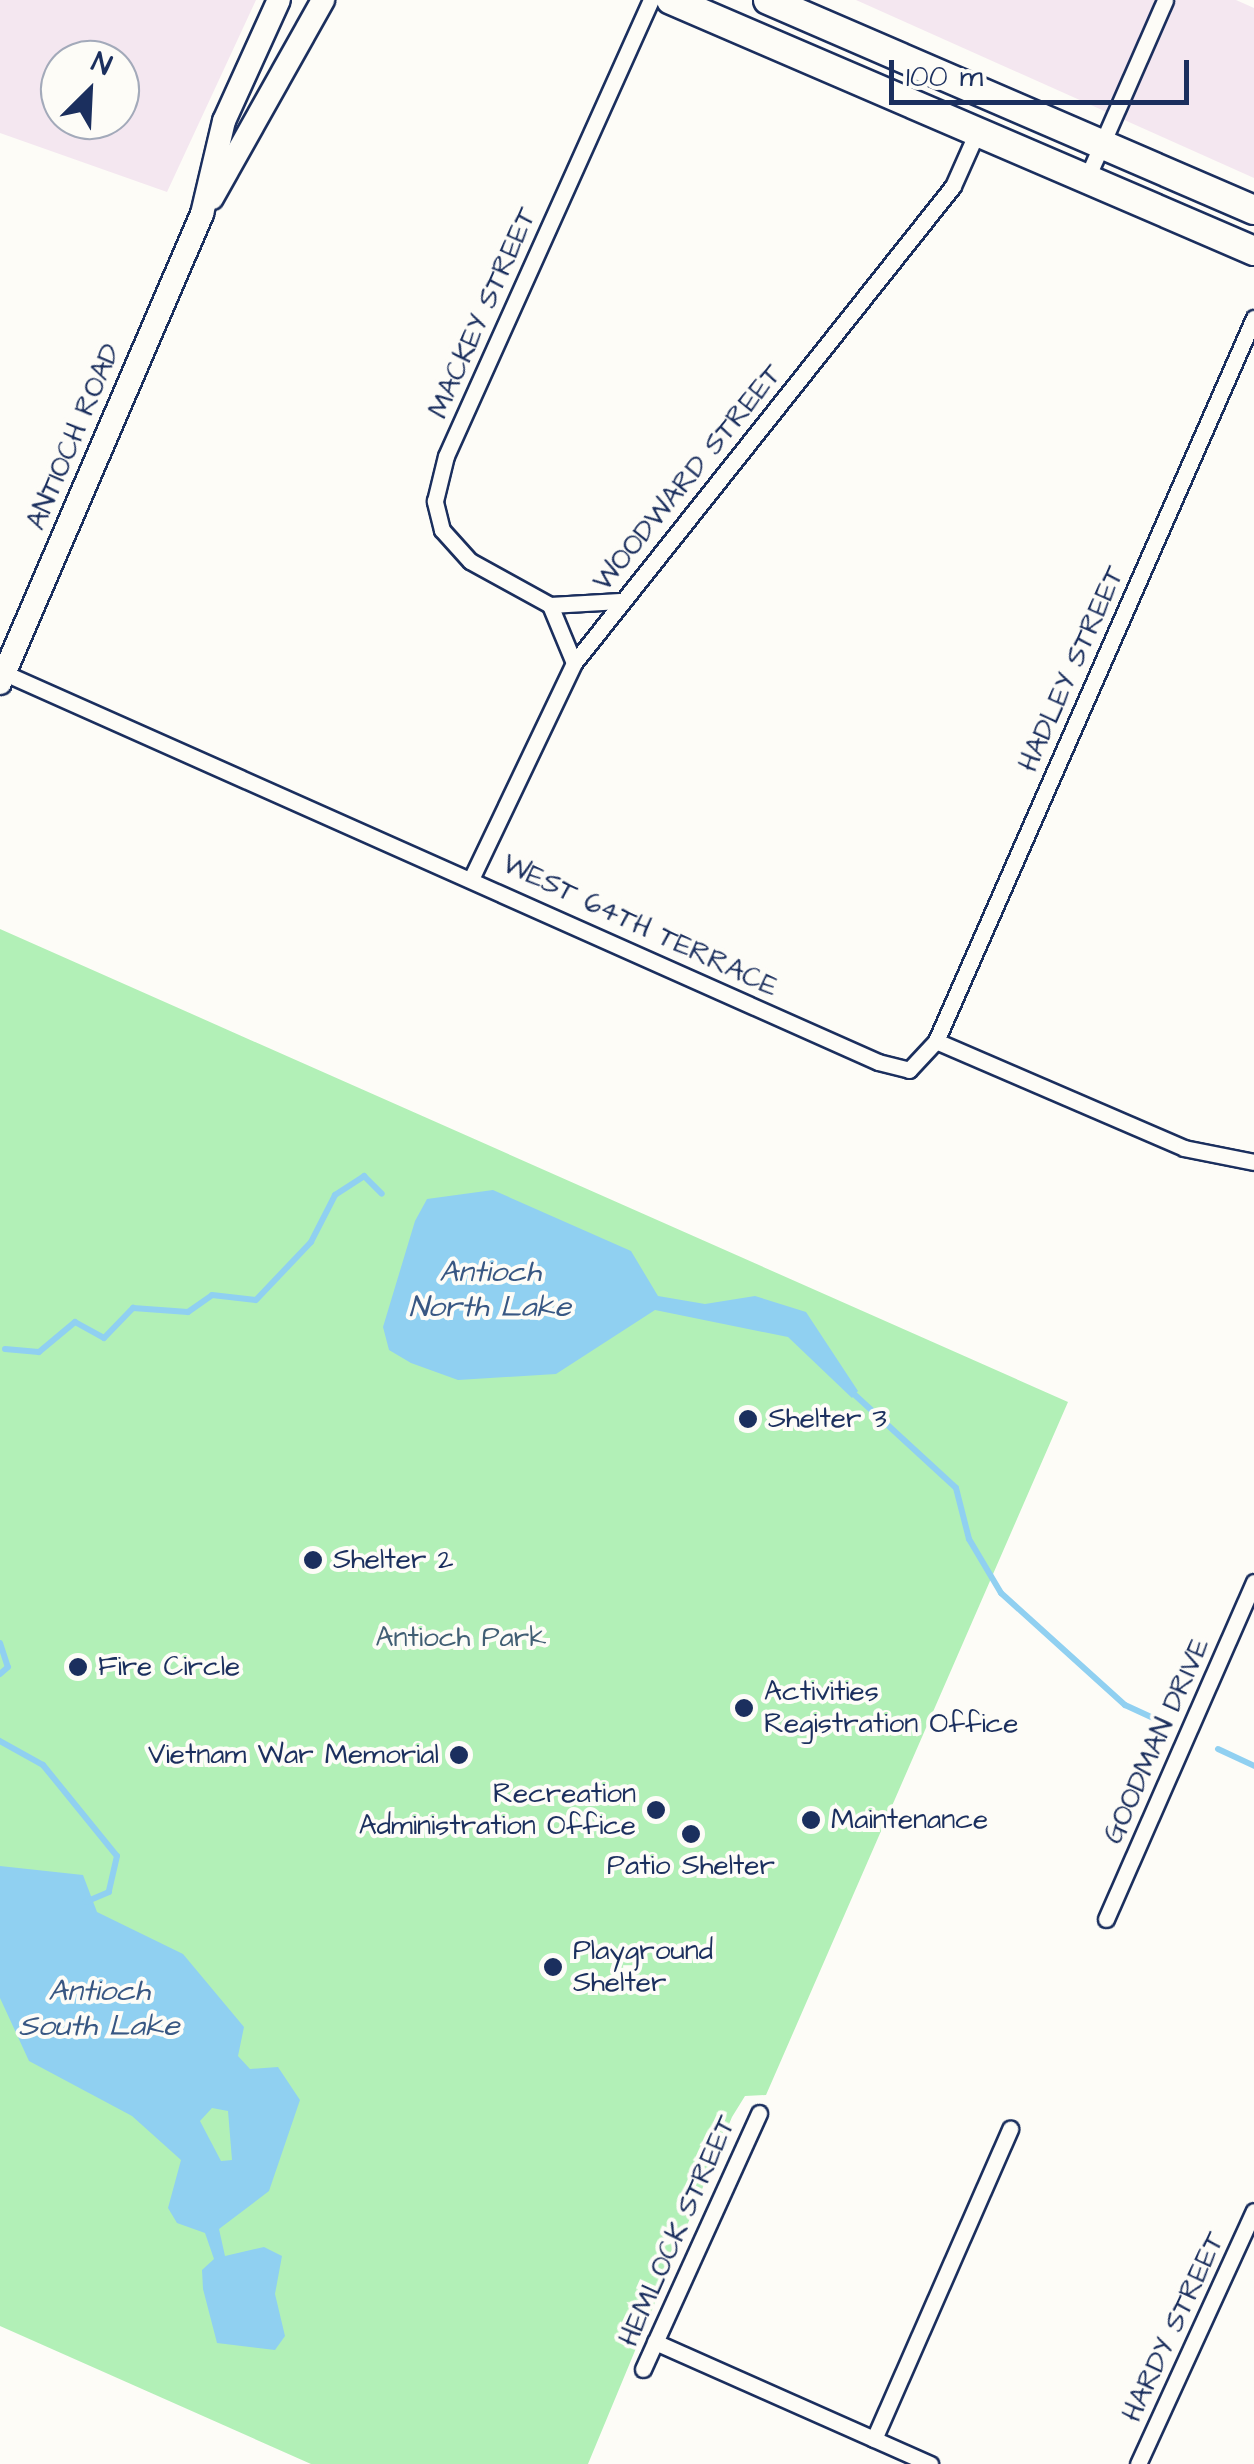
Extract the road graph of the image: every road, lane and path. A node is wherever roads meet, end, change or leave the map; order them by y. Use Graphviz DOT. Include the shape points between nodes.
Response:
graph roads {
  1 [pos="279,0"];
  2 [pos="323,0"];
  3 [pos="651,0"];
  4 [pos="671,0"];
  5 [pos="768,0"];
  6 [pos="1164,0"];
  7 [pos="977,132"];
  8 [pos="1102,144"];
  9 [pos="1087,178"];
  10 [pos="1254,210"];
  11 [pos="202,214"];
  12 [pos="1254,251"];
  13 [pos="1254,318"];
  14 [pos="620,602"];
  15 [pos="550,605"];
  16 [pos="574,664"];
  17 [pos="2,676"];
  18 [pos="472,877"];
  19 [pos="936,1041"];
  20 [pos="1254,1162"];
  21 [pos="1254,1582"];
  22 [pos="1106,1919"];
  23 [pos="759,2113"];
  24 [pos="1010,2129"];
  25 [pos="1254,2211"];
  26 [pos="656,2342"];
  27 [pos="643,2369"];
  28 [pos="874,2439"];
  29 [pos="930,2464"];
  30 [pos="1138,2464"];
  1 -- 11 [label="main road, ANTIOCH ROAD" via="224,121"];
  2 -- 11 [label="main road, ANTIOCH ROAD"];
  3 -- 15 [label="street, MACKEY STREET" via="438,482 442,530 455,548"];
  4 -- 7 [label="highway"];
  5 -- 8 [label="highway"];
  6 -- 8 [label="street"];
  7 -- 9 [label="highway"];
  7 -- 14 [label="street, WOODWARD STREET" via="953,186"];
  8 -- 9 [label="street"];
  8 -- 10 [label="highway"];
  9 -- 12 [label="highway"];
  11 -- 17 [label="main road, ANTIOCH ROAD"];
  13 -- 19 [label="street, HADLEY STREET"];
  14 -- 15 [label="street"];
  14 -- 16 [label="street, WOODWARD STREET"];
  15 -- 16 [label="street"];
  16 -- 18 [label="street, WOODWARD STREET"];
  17 -- 18 [label="street, WEST 64TH TERRACE"];
  18 -- 19 [label="street, WEST 64TH TERRACE" via="878,1062 909,1070"];
  19 -- 20 [label="street" via="1184,1148"];
  21 -- 22 [label="street, GOODMAN DRIVE"];
  23 -- 26 [label="street, HEMLOCK STREET"];
  24 -- 28 [label="street"];
  25 -- 30 [label="street, HARDY STREET"];
  26 -- 27 [label="street, HEMLOCK STREET"];
  26 -- 28 [label="street"];
  28 -- 29 [label="street"];
}
